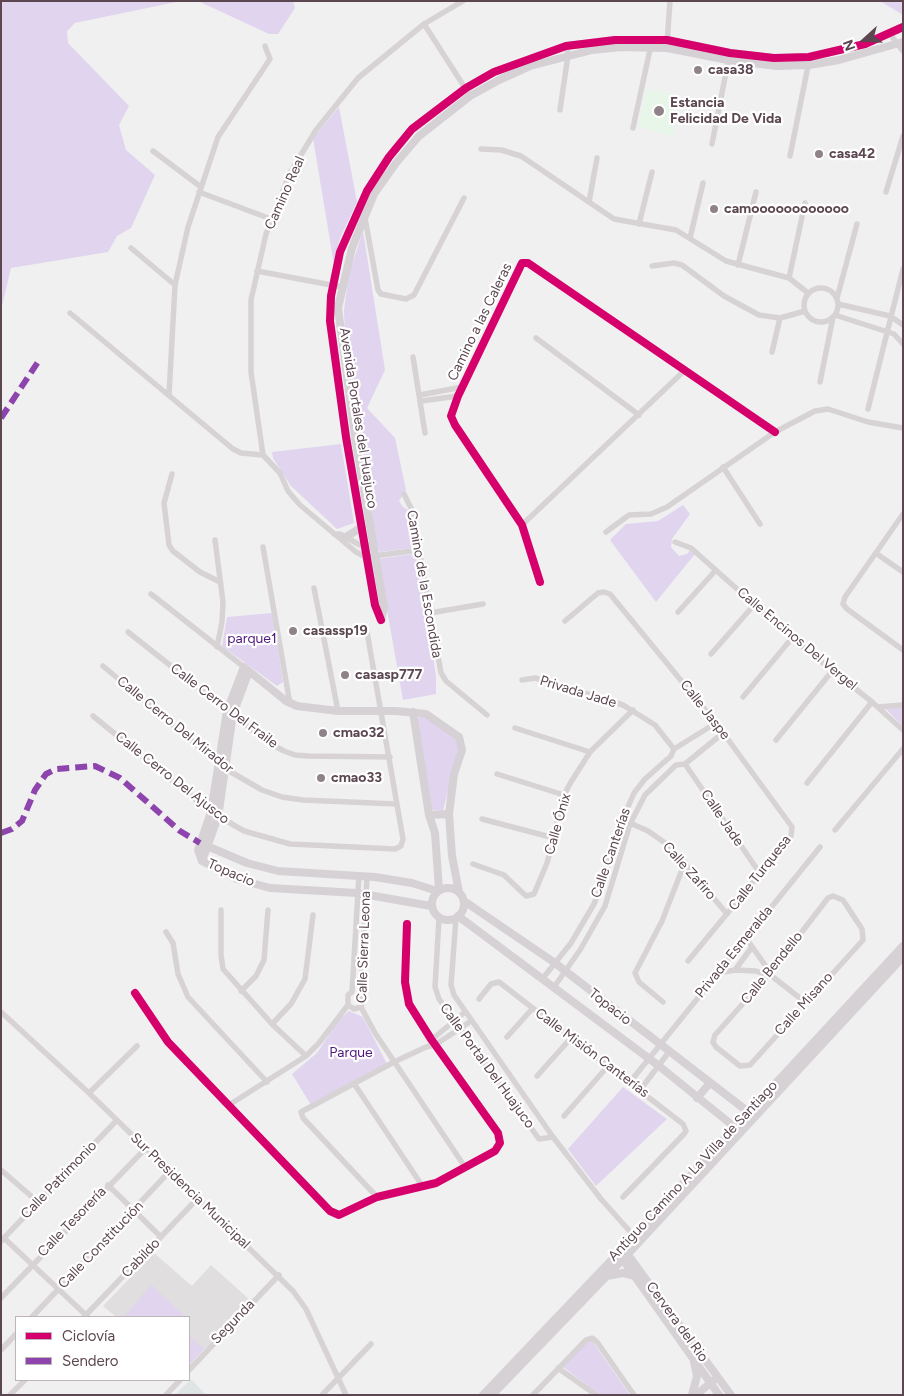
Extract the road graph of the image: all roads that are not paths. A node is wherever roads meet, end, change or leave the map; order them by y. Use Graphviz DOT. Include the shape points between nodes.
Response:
graph roads {
  1 [pos="463,1"];
  2 [pos="670,1"];
  3 [pos="424,24"];
  4 [pos="903,27"];
  5 [pos="890,34"];
  6 [pos="900,43"];
  7 [pos="651,44"];
  8 [pos="667,44"];
  9 [pos="265,46"];
  10 [pos="566,46"];
  11 [pos="903,51"];
  12 [pos="568,55"];
  13 [pos="729,56"];
  14 [pos="809,61"];
  15 [pos="466,88"];
  16 [pos="470,96"];
  17 [pos="560,110"];
  18 [pos="633,128"];
  19 [pos="903,136"];
  20 [pos="712,144"];
  21 [pos="481,149"];
  22 [pos="153,151"];
  23 [pos="790,156"];
  24 [pos="597,158"];
  25 [pos="652,172"];
  26 [pos="703,183"];
  27 [pos="200,189"];
  28 [pos="756,192"];
  29 [pos="886,192"];
  30 [pos="464,198"];
  31 [pos="589,202"];
  32 [pos="805,203"];
  33 [pos="358,208"];
  34 [pos="365,216"];
  35 [pos="271,219"];
  36 [pos="639,224"];
  37 [pos="857,224"];
  38 [pos="690,238"];
  39 [pos="131,248"];
  40 [pos="738,265"];
  41 [pos="652,266"];
  42 [pos="903,269"];
  43 [pos="257,271"];
  44 [pos="789,278"];
  45 [pos="175,285"];
  46 [pos="333,285"];
  47 [pos="342,287"];
  48 [pos="808,293"];
  49 [pos="837,301"];
  50 [pos="804,311"];
  51 [pos="70,313"];
  52 [pos="834,316"];
  53 [pos="890,316"];
  54 [pos="780,318"];
  55 [pos="903,325"];
  56 [pos="887,332"];
  57 [pos="536,338"];
  58 [pos="903,344"];
  59 [pos="772,352"];
  60 [pos="413,357"];
  61 [pos="684,371"];
  62 [pos="820,382"];
  63 [pos="462,387"];
  64 [pos="168,395"];
  65 [pos="458,396"];
  66 [pos="420,398"];
  67 [pos="868,409"];
  68 [pos="639,415"];
  69 [pos="903,428"];
  70 [pos="775,432"];
  71 [pos="425,433"];
  72 [pos="263,455"];
  73 [pos="723,467"];
  74 [pos="172,474"];
  75 [pos="404,494"];
  76 [pos="903,514"];
  77 [pos="760,524"];
  78 [pos="522,525"];
  79 [pos="362,527"];
  80 [pos="606,532"];
  81 [pos="334,534"];
  82 [pos="346,537"];
  83 [pos="214,540"];
  84 [pos="675,542"];
  85 [pos="369,546"];
  86 [pos="263,547"];
  87 [pos="419,550"];
  88 [pos="877,554"];
  89 [pos="366,556"];
  90 [pos="375,556"];
  91 [pos="716,570"];
  92 [pos="903,572"];
  93 [pos="220,582"];
  94 [pos="540,582"];
  95 [pos="314,588"];
  96 [pos="151,594"];
  97 [pos="483,604"];
  98 [pos="754,604"];
  99 [pos="678,612"];
  100 [pos="430,613"];
  101 [pos="565,621"];
  102 [pos="128,632"];
  103 [pos="367,632"];
  104 [pos="792,638"];
  105 [pos="218,647"];
  106 [pos="903,650"];
  107 [pos="711,654"];
  108 [pos="102,666"];
  109 [pos="246,669"];
  110 [pos="833,670"];
  111 [pos="522,680"];
  112 [pos="743,697"];
  113 [pos="872,702"];
  114 [pos="290,704"];
  115 [pos="903,705"];
  116 [pos="878,707"];
  117 [pos="633,710"];
  118 [pos="338,711"];
  119 [pos="382,712"];
  120 [pos="413,712"];
  121 [pos="230,713"];
  122 [pos="487,715"];
  123 [pos="93,716"];
  124 [pos="716,723"];
  125 [pos="515,728"];
  126 [pos="903,730"];
  127 [pos="723,733"];
  128 [pos="776,740"];
  129 [pos="903,748"];
  130 [pos="590,752"];
  131 [pos="683,754"];
  132 [pos="670,756"];
  133 [pos="390,757"];
  134 [pos="218,761"];
  135 [pos="676,765"];
  136 [pos="224,768"];
  137 [pos="497,774"];
  138 [pos="807,783"];
  139 [pos="564,795"];
  140 [pos="396,804"];
  141 [pos="214,814"];
  142 [pos="448,814"];
  143 [pos="429,815"];
  144 [pos="482,819"];
  145 [pos="621,820"];
  146 [pos="630,824"];
  147 [pos="449,830"];
  148 [pos="836,830"];
  149 [pos="793,832"];
  150 [pos="434,833"];
  151 [pos="554,838"];
  152 [pos="204,844"];
  153 [pos="820,847"];
  154 [pos="437,856"];
  155 [pos="452,856"];
  156 [pos="685,862"];
  157 [pos="473,864"];
  158 [pos="759,872"];
  159 [pos="363,876"];
  160 [pos="438,891"];
  161 [pos="459,892"];
  162 [pos="357,893"];
  163 [pos="366,894"];
  164 [pos="833,896"];
  165 [pos="464,901"];
  166 [pos="431,906"];
  167 [pos="221,910"];
  168 [pos="268,910"];
  169 [pos="727,914"];
  170 [pos="313,915"];
  171 [pos="457,917"];
  172 [pos="439,918"];
  173 [pos="356,921"];
  174 [pos="365,922"];
  175 [pos="407,924"];
  176 [pos="166,932"];
  177 [pos="746,938"];
  178 [pos="571,943"];
  179 [pos="903,946"];
  180 [pos="752,947"];
  181 [pos="580,950"];
  182 [pos="903,957"];
  183 [pos="688,961"];
  184 [pos="555,963"];
  185 [pos="735,970"];
  186 [pos="565,972"];
  187 [pos="718,973"];
  188 [pos="770,975"];
  189 [pos="543,978"];
  190 [pos="554,987"];
  191 [pos="241,991"];
  192 [pos="352,992"];
  193 [pos="135,993"];
  194 [pos="362,994"];
  195 [pos="479,999"];
  196 [pos="663,1002"];
  197 [pos="805,1002"];
  198 [pos="348,1005"];
  199 [pos="361,1006"];
  200 [pos="532,1008"];
  201 [pos="1,1012"];
  202 [pos="465,1012"];
  203 [pos="454,1021"];
  204 [pos="471,1021"];
  205 [pos="272,1024"];
  206 [pos="459,1029"];
  207 [pos="507,1037"];
  208 [pos="571,1038"];
  209 [pos="431,1039"];
  210 [pos="658,1044"];
  211 [pos="137,1046"];
  212 [pos="435,1046"];
  213 [pos="426,1047"];
  214 [pos="669,1052"];
  215 [pos="306,1056"];
  216 [pos="648,1057"];
  217 [pos="394,1062"];
  218 [pos="608,1066"];
  219 [pos="659,1066"];
  220 [pos="744,1067"];
  221 [pos="537,1076"];
  222 [pos="267,1082"];
  223 [pos="630,1082"];
  224 [pos="710,1083"];
  225 [pos="355,1085"];
  226 [pos="640,1090"];
  227 [pos="89,1093"];
  228 [pos="697,1098"];
  229 [pos="228,1105"];
  230 [pos="751,1114"];
  231 [pos="564,1116"];
  232 [pos="117,1120"];
  233 [pos="738,1130"];
  234 [pos="553,1137"];
  235 [pos="145,1149"];
  236 [pos="465,1167"];
  237 [pos="1,1170"];
  238 [pos="169,1172"];
  239 [pos="108,1185"];
  240 [pos="423,1187"];
  241 [pos="377,1197"];
  242 [pos="623,1197"];
  243 [pos="198,1198"];
  244 [pos="38,1202"];
  245 [pos="134,1211"];
  246 [pos="634,1236"];
  247 [pos="161,1237"];
  248 [pos="3,1239"];
  249 [pos="623,1254"];
  250 [pos="32,1264"];
  251 [pos="279,1275"];
  252 [pos="607,1276"];
  253 [pos="635,1276"];
  254 [pos="59,1290"];
  255 [pos="1,1298"];
  256 [pos="33,1316"];
  257 [pos="86,1316"];
  258 [pos="88,1316"];
  259 [pos="15,1335"];
  260 [pos="371,1344"];
  261 [pos="1,1350"];
  262 [pos="693,1358"];
  263 [pos="558,1368"];
  264 [pos="190,1369"];
  265 [pos="718,1377"];
  266 [pos="338,1379"];
  267 [pos="24,1381"];
  268 [pos="179,1381"];
  269 [pos="710,1383"];
  270 [pos="10,1395"];
  271 [pos="166,1395"];
  272 [pos="322,1395"];
  273 [pos="346,1395"];
  274 [pos="484,1395"];
  275 [pos="492,1395"];
  276 [pos="533,1395"];
  277 [pos="596,1395"];
  278 [pos="634,1395"];
  279 [pos="692,1395"];
  280 [pos="696,1395"];
  281 [pos="719,1395"];
  282 [pos="731,1395"];
  1 -- 3 [label="street, Camino Real"];
  2 -- 8 [label="street"];
  3 -- 15 [label="street"];
  3 -- 35 [label="street, Camino Real" via="358,78 316,130 290,173"];
  4 -- 5 [label="street, Avenida Portales del Huajuco"];
  5 -- 6 [label="street"];
  5 -- 14 [label="street, Avenida Portales del Huajuco"];
  6 -- 11 [label="street"];
  6 -- 14 [label="street, Avenida Portales del Huajuco" via="839,60"];
  7 -- 8 [label="street, Avenida Portales del Huajuco"];
  7 -- 10 [label="street, Avenida Portales del Huajuco" via="598,41"];
  7 -- 12 [label="street, Avenida Portales del Huajuco"];
  7 -- 18 [label="street"];
  8 -- 13 [label="street, Avenida Portales del Huajuco"];
  9 -- 27 [label="street" via="270,59 218,137"];
  10 -- 12 [label="street"];
  10 -- 15 [label="street, Avenida Portales del Huajuco" via="494,72"];
  12 -- 16 [label="street, Avenida Portales del Huajuco" via="530,66"];
  12 -- 17 [label="street"];
  13 -- 14 [label="street, Avenida Portales del Huajuco" via="777,66"];
  13 -- 20 [label="street"];
  14 -- 23 [label="street"];
  15 -- 16 [label="street"];
  15 -- 33 [label="street, Avenida Portales del Huajuco" via="412,130 389,157"];
  16 -- 34 [label="street, Avenida Portales del Huajuco" via="418,136 374,194"];
  19 -- 29 [label="street"];
  21 -- 31 [label="street" via="522,156"];
  22 -- 27 [label="street"];
  24 -- 31 [label="street"];
  25 -- 36 [label="street"];
  26 -- 38 [label="street"];
  27 -- 35 [label="street"];
  27 -- 45 [label="street"];
  28 -- 40 [label="street"];
  30 -- 34 [label="street" via="414,295 406,299 381,294 378,290"];
  31 -- 36 [label="street" via="614,218"];
  32 -- 44 [label="street"];
  33 -- 34 [label="street"];
  33 -- 46 [label="street, Avenida Portales del Huajuco" via="340,252"];
  34 -- 47 [label="street, Avenida Portales del Huajuco" via="352,248"];
  35 -- 43 [label="street, Camino Real"];
  36 -- 38 [label="street" via="676,230"];
  37 -- 49 [label="street"];
  38 -- 40 [label="street"];
  39 -- 45 [label="street"];
  40 -- 44 [label="street"];
  41 -- 54 [label="street" via="682,265 752,312"];
  42 -- 53 [label="street"];
  43 -- 46 [label="street"];
  43 -- 72 [label="street, Camino Real" via="251,300 249,340 254,404"];
  44 -- 48 [label="street"];
  45 -- 64 [label="street"];
  46 -- 47 [label="street"];
  46 -- 79 [label="street, Avenida Portales del Huajuco" via="330,321 333,348"];
  47 -- 85 [label="street, Avenida Portales del Huajuco" via="339,328"];
  48 -- 49 [label="street" via="824,288 834,294"];
  48 -- 50 [label="street"];
  49 -- 52 [label="street"];
  49 -- 53 [label="street"];
  50 -- 52 [label="street" via="817,322"];
  50 -- 54 [label="street"];
  51 -- 64 [label="street"];
  52 -- 56 [label="street"];
  52 -- 62 [label="street"];
  53 -- 55 [label="street"];
  53 -- 56 [label="street"];
  54 -- 59 [label="street"];
  56 -- 58 [label="street" via="894,334"];
  56 -- 67 [label="street"];
  57 -- 68 [label="street"];
  60 -- 66 [label="street"];
  61 -- 63 [label="street, Camino a las Caleras" via="525,262 520,265"];
  61 -- 68 [label="street"];
  61 -- 70 [label="street, Camino a las Caleras"];
  63 -- 65 [label="street, Camino a las Caleras"];
  63 -- 66 [label="street"];
  64 -- 72 [label="street" via="236,451"];
  65 -- 66 [label="street"];
  65 -- 78 [label="street, Camino a las Caleras" via="451,419"];
  66 -- 71 [label="street"];
  68 -- 78 [label="street"];
  69 -- 70 [label="street" via="868,422 828,409 815,411"];
  70 -- 73 [label="street"];
  72 -- 81 [label="street" via="280,473 292,497"];
  73 -- 77 [label="street"];
  73 -- 80 [label="street" via="667,508 651,514 629,515"];
  74 -- 93 [label="street" via="164,503 169,545 200,572"];
  75 -- 87 [label="street, Camino de la Escondida" via="412,510"];
  76 -- 88 [label="street"];
  78 -- 94 [label="street, Camino a las Caleras"];
  79 -- 82 [label="street"];
  79 -- 85 [label="street, Avenida Portales del Huajuco"];
  81 -- 82 [label="street"];
  81 -- 89 [label="street"];
  82 -- 85 [label="street"];
  83 -- 93 [label="street"];
  84 -- 91 [label="street, Calle Encinos Del Vergel" via="691,548"];
  85 -- 89 [label="street, Avenida Portales del Huajuco"];
  85 -- 90 [label="street, Avenida Portales del Huajuco"];
  86 -- 114 [label="street"];
  87 -- 90 [label="street"];
  87 -- 100 [label="street, Camino de la Escondida"];
  88 -- 92 [label="street"];
  88 -- 106 [label="street" via="843,604"];
  89 -- 90 [label="street"];
  89 -- 90 [label="street, Avenida Portales del Huajuco" via="381,620 384,608"];
  91 -- 98 [label="street, Calle Encinos Del Vergel"];
  91 -- 99 [label="street"];
  93 -- 105 [label="street" via="223,617"];
  95 -- 118 [label="street"];
  96 -- 105 [label="street"];
  97 -- 100 [label="street"];
  98 -- 104 [label="street, Calle Encinos Del Vergel"];
  98 -- 107 [label="street"];
  100 -- 122 [label="street, Camino de la Escondida" via="441,673"];
  101 -- 124 [label="street, Calle Jaspe" via="598,593 610,594"];
  102 -- 121 [label="street, Calle Cerro Del Fraile"];
  103 -- 119 [label="street"];
  104 -- 110 [label="street, Calle Encinos Del Vergel"];
  104 -- 112 [label="street"];
  105 -- 109 [label="street"];
  108 -- 134 [label="street, Calle Cerro Del Mirador"];
  109 -- 114 [label="street"];
  109 -- 121 [label="street"];
  110 -- 113 [label="street, Calle Encinos Del Vergel"];
  110 -- 128 [label="street"];
  111 -- 117 [label="street, Privada Jade" via="535,678"];
  113 -- 116 [label="street, Calle Encinos Del Vergel"];
  113 -- 138 [label="street"];
  114 -- 118 [label="street"];
  115 -- 116 [label="street"];
  116 -- 126 [label="street, Calle Encinos Del Vergel"];
  117 -- 130 [label="street, Calle Ónix"];
  117 -- 131 [label="street, Calle Jade" via="655,725"];
  118 -- 119 [label="street"];
  119 -- 120 [label="street"];
  119 -- 133 [label="street"];
  120 -- 142 [label="street" via="426,714 461,740 462,750 454,774"];
  120 -- 143 [label="street"];
  121 -- 133 [label="street, Calle Cerro Del Fraile" via="267,742 295,755"];
  121 -- 134 [label="street"];
  121 -- 136 [label="street"];
  123 -- 141 [label="street, Calle Cerro Del Ajusco"];
  124 -- 127 [label="street, Calle Jaspe"];
  124 -- 131 [label="street, Calle Canterías"];
  125 -- 130 [label="street"];
  127 -- 131 [label="street, Calle Canterías"];
  127 -- 149 [label="street, Calle Jaspe" via="789,822"];
  129 -- 148 [label="street"];
  130 -- 139 [label="street, Calle Ónix"];
  131 -- 132 [label="street, Calle Canterías"];
  131 -- 135 [label="street, Calle Canterías"];
  131 -- 158 [label="street, Calle Jade"];
  132 -- 135 [label="street"];
  132 -- 145 [label="street, Calle Canterías" via="634,793"];
  133 -- 140 [label="street"];
  134 -- 136 [label="street, Calle Cerro Del Mirador"];
  134 -- 141 [label="street"];
  135 -- 146 [label="street, Calle Canterías" via="645,795"];
  136 -- 140 [label="street, Calle Cerro Del Mirador" via="262,790 282,797"];
  136 -- 141 [label="street"];
  137 -- 139 [label="street"];
  139 -- 151 [label="street, Calle Ónix"];
  140 -- 141 [label="street, Calle Cerro Del Ajusco" via="402,839 401,846 395,849 290,844 244,831"];
  141 -- 152 [label="street"];
  142 -- 143 [label="street"];
  142 -- 147 [label="street"];
  143 -- 150 [label="street"];
  144 -- 151 [label="street"];
  145 -- 146 [label="street, Calle Zafiro"];
  145 -- 178 [label="street, Calle Canterías" via="600,890"];
  146 -- 156 [label="street, Calle Zafiro" via="663,840"];
  146 -- 181 [label="street, Calle Canterías" via="605,906"];
  147 -- 150 [label="street"];
  147 -- 155 [label="street"];
  149 -- 158 [label="street, Calle Turquesa"];
  150 -- 154 [label="street"];
  151 -- 157 [label="street, Calle Ónix" via="543,875 530,896 522,894 504,875"];
  152 -- 159 [label="street, Topacio" via="247,863 278,871"];
  152 -- 162 [label="street, Topacio" via="202,861 238,879 270,888"];
  153 -- 177 [label="street, Privada Esmeralda"];
  154 -- 155 [label="street"];
  154 -- 160 [label="street"];
  155 -- 161 [label="street"];
  156 -- 169 [label="street, Calle Zafiro"];
  156 -- 196 [label="street" via="662,921 635,976"];
  158 -- 169 [label="street, Calle Turquesa"];
  159 -- 160 [label="street, Topacio" via="412,883"];
  159 -- 162 [label="street"];
  159 -- 163 [label="street, Calle Sierra Leona"];
  160 -- 161 [label="street" via="449,888"];
  160 -- 166 [label="street"];
  161 -- 165 [label="street"];
  162 -- 163 [label="street, Topacio"];
  162 -- 173 [label="street"];
  163 -- 166 [label="street, Topacio"];
  163 -- 174 [label="street, Calle Sierra Leona"];
  164 -- 188 [label="street, Calle Bendello" via="828,898"];
  164 -- 197 [label="street, Calle Misano" via="843,900 862,929 863,940"];
  165 -- 171 [label="street" via="462,912"];
  165 -- 184 [label="street, Topacio"];
  166 -- 172 [label="street"];
  167 -- 191 [label="street" via="222,965"];
  168 -- 191 [label="street" via="263,965"];
  169 -- 183 [label="street, Calle Turquesa"];
  170 -- 205 [label="street" via="305,979 291,1004"];
  171 -- 172 [label="street" via="450,920"];
  171 -- 189 [label="street, Topacio"];
  171 -- 202 [label="street, Calle Portal Del Huajuco" via="451,985"];
  172 -- 203 [label="street, Calle Portal Del Huajuco" via="435,987"];
  173 -- 174 [label="street"];
  173 -- 192 [label="street"];
  174 -- 194 [label="street, Calle Sierra Leona"];
  175 -- 209 [label="street" via="406,994 413,1013"];
  176 -- 222 [label="street" via="173,943 178,974 188,997"];
  177 -- 180 [label="street"];
  177 -- 187 [label="street, Privada Esmeralda"];
  178 -- 181 [label="street"];
  178 -- 184 [label="street, Calle Canterías"];
  179 -- 230 [label="street, Antiguo Camino A La Villa de Santiago"];
  180 -- 185 [label="street"];
  180 -- 188 [label="street"];
  181 -- 186 [label="street, Calle Canterías"];
  182 -- 230 [label="street"];
  184 -- 186 [label="street, Topacio"];
  184 -- 189 [label="street, Calle Canterías"];
  185 -- 187 [label="street"];
  185 -- 188 [label="street"];
  186 -- 190 [label="street, Calle Canterías"];
  186 -- 210 [label="street, Topacio"];
  187 -- 210 [label="street, Privada Esmeralda"];
  188 -- 197 [label="street"];
  188 -- 220 [label="street, Calle Bendello" via="715,1035 713,1042"];
  189 -- 190 [label="street, Topacio"];
  190 -- 216 [label="street, Topacio"];
  191 -- 205 [label="street"];
  192 -- 194 [label="street"];
  192 -- 198 [label="street" via="348,995"];
  193 -- 229 [label="street" via="162,1034"];
  194 -- 199 [label="street, Calle Sierra Leona"];
  195 -- 200 [label="street, Calle Misión Canterías" via="493,982 499,982"];
  197 -- 220 [label="street, Calle Misano" via="750,1065"];
  198 -- 199 [label="street" via="354,1009"];
  198 -- 215 [label="street"];
  199 -- 217 [label="street, Calle Sierra Leona"];
  200 -- 207 [label="street"];
  200 -- 208 [label="street, Calle Misión Canterías"];
  201 -- 227 [label="street, Sur Presidencia Municipal"];
  202 -- 203 [label="street"];
  202 -- 204 [label="street, Calle Portal Del Huajuco"];
  203 -- 206 [label="street, Calle Portal Del Huajuco"];
  203 -- 209 [label="street"];
  204 -- 206 [label="street"];
  204 -- 234 [label="street, Calle Portal Del Huajuco"];
  205 -- 215 [label="street"];
  206 -- 212 [label="street"];
  206 -- 234 [label="street, Calle Portal Del Huajuco" via="539,1139"];
  208 -- 218 [label="street, Calle Misión Canterías"];
  208 -- 221 [label="street"];
  209 -- 212 [label="street"];
  209 -- 213 [label="street"];
  210 -- 214 [label="street, Topacio"];
  210 -- 216 [label="street, Privada Esmeralda"];
  211 -- 227 [label="street"];
  212 -- 213 [label="street"];
  212 -- 236 [label="street" via="498,1133 500,1143 495,1151"];
  213 -- 217 [label="street"];
  214 -- 219 [label="street"];
  214 -- 224 [label="street, Topacio"];
  215 -- 222 [label="street"];
  216 -- 219 [label="street, Topacio"];
  216 -- 223 [label="street, Privada Esmeralda"];
  217 -- 225 [label="street"];
  217 -- 236 [label="street, Calle Sierra Leona"];
  218 -- 223 [label="street, Calle Misión Canterías"];
  218 -- 231 [label="street"];
  219 -- 226 [label="street"];
  219 -- 228 [label="street, Topacio"];
  222 -- 229 [label="street"];
  223 -- 226 [label="street, Calle Misión Canterías"];
  224 -- 228 [label="street"];
  224 -- 230 [label="street, Topacio"];
  225 -- 240 [label="street"];
  225 -- 241 [label="street" via="303,1110 301,1114"];
  226 -- 242 [label="street, Calle Misión Canterías" via="683,1124 686,1131"];
  227 -- 232 [label="street, Sur Presidencia Municipal"];
  228 -- 233 [label="street, Topacio"];
  229 -- 241 [label="street" via="337,1216"];
  230 -- 233 [label="street, Antiguo Camino A La Villa de Santiago"];
  232 -- 235 [label="street, Sur Presidencia Municipal"];
  232 -- 244 [label="street, Calle Patrimonio"];
  233 -- 246 [label="street, Antiguo Camino A La Villa de Santiago"];
  233 -- 249 [label="street"];
  234 -- 246 [label="street, Calle Portal Del Huajuco" via="600,1200"];
  235 -- 238 [label="street, Sur Presidencia Municipal"];
  235 -- 239 [label="street, Calle Tesorería"];
  236 -- 240 [label="street"];
  237 -- 244 [label="street"];
  238 -- 243 [label="street, Sur Presidencia Municipal"];
  238 -- 245 [label="street, Calle Constitución"];
  239 -- 245 [label="street"];
  239 -- 250 [label="street, Calle Tesorería"];
  240 -- 241 [label="street"];
  243 -- 247 [label="street, Cabildo"];
  243 -- 251 [label="street, Sur Presidencia Municipal"];
  244 -- 248 [label="street, Calle Patrimonio"];
  245 -- 247 [label="street"];
  245 -- 254 [label="street, Calle Constitución"];
  246 -- 249 [label="street, Antiguo Camino A La Villa de Santiago"];
  247 -- 258 [label="street, Cabildo"];
  248 -- 250 [label="street"];
  249 -- 252 [label="street"];
  249 -- 253 [label="street, Cervera del Rio"];
  249 -- 265 [label="street, Cervera del Rio"];
  249 -- 274 [label="street, Antiguo Camino A La Villa de Santiago"];
  250 -- 254 [label="street"];
  250 -- 255 [label="street, Calle Tesorería"];
  251 -- 264 [label="street, Segunda"];
  251 -- 266 [label="street, Sur Presidencia Municipal" via="306,1309"];
  252 -- 253 [label="street" via="623,1273"];
  252 -- 275 [label="street"];
  253 -- 262 [label="street, Cervera del Rio"];
  254 -- 256 [label="street, Calle Constitución"];
  254 -- 257 [label="street"];
  259 -- 261 [label="street"];
  260 -- 266 [label="street"];
  262 -- 269 [label="street, Cervera del Rio"];
  262 -- 279 [label="street" via="696,1376"];
  263 -- 276 [label="street"];
  263 -- 277 [label="street"];
  263 -- 278 [label="street" via="592,1338"];
  265 -- 269 [label="street"];
  265 -- 282 [label="street, Cervera del Rio"];
  266 -- 272 [label="street"];
  266 -- 273 [label="street, Sur Presidencia Municipal"];
  267 -- 270 [label="street"];
  268 -- 271 [label="street"];
  269 -- 280 [label="street"];
  269 -- 281 [label="street, Cervera del Rio"];
}
